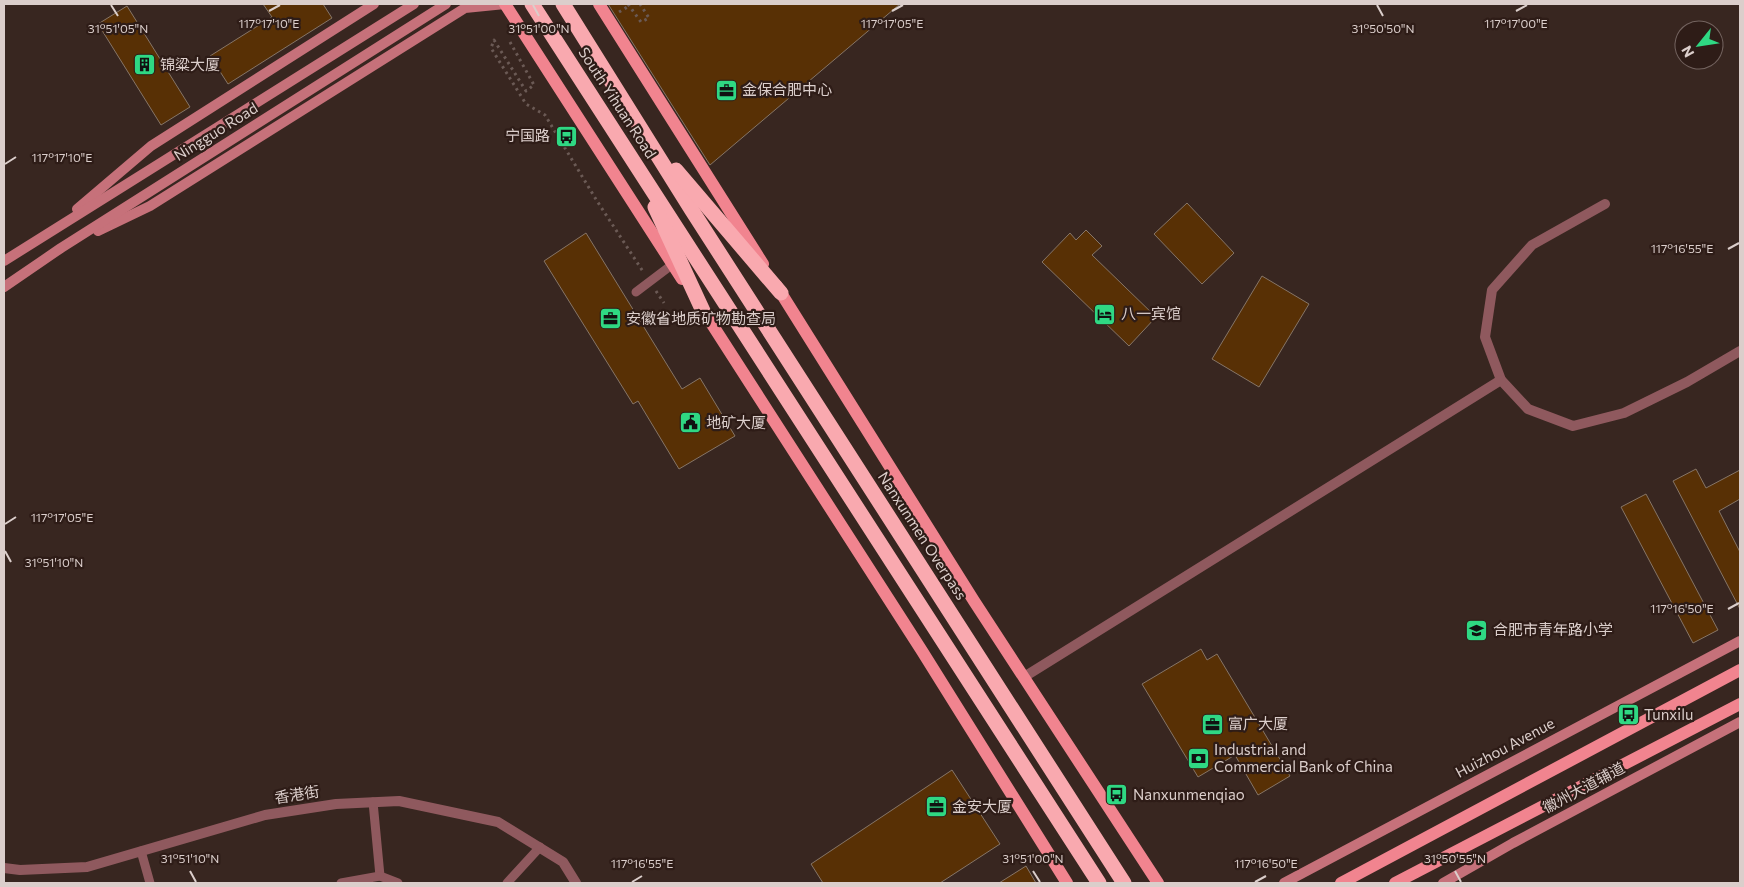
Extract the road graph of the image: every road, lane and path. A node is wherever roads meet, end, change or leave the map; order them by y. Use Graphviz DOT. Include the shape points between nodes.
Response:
graph roads {
  1 [pos="374,4"];
  2 [pos="414,4"];
  3 [pos="446,4"];
  4 [pos="505,4"];
  5 [pos="532,4"];
  6 [pos="563,4"];
  7 [pos="600,4"];
  8 [pos="640,4"];
  9 [pos="629,5"];
  10 [pos="510,42"];
  11 [pos="642,130"];
  12 [pos="634,160"];
  13 [pos="1605,204"];
  14 [pos="691,209"];
  15 [pos="50,232"];
  16 [pos="60,248"];
  17 [pos="634,256"];
  18 [pos="4,261"];
  19 [pos="672,264"];
  20 [pos="4,287"];
  21 [pos="636,292"];
  22 [pos="781,293"];
  23 [pos="703,311"];
  24 [pos="1740,351"];
  25 [pos="1501,380"];
  26 [pos="1740,640"];
  27 [pos="1740,670"];
  28 [pos="1024,677"];
  29 [pos="1740,704"];
  30 [pos="1740,722"];
  31 [pos="373,802"];
  32 [pos="540,848"];
  33 [pos="141,851"];
  34 [pos="4,868"];
  35 [pos="380,876"];
  36 [pos="150,883"];
  37 [pos="341,883"];
  38 [pos="398,883"];
  39 [pos="507,883"];
  40 [pos="576,883"];
  41 [pos="1067,883"];
  42 [pos="1099,883"];
  43 [pos="1124,883"];
  44 [pos="1158,883"];
  45 [pos="1284,883"];
  46 [pos="1341,883"];
  47 [pos="1395,883"];
  48 [pos="1443,883"];
  1 -- 15 [label="main road" via="151,146"];
  2 -- 15 [label="main road, Ningguo Road"];
  3 -- 16 [label="main road, Ningguo Road"];
  4 -- 16 [label="main road" via="465,8 150,206"];
  4 -- 19 [label="main road"];
  5 -- 12 [label="highway, South Yihuan Road"];
  6 -- 11 [label="highway, South Yihuan Road"];
  7 -- 22 [label="main road"];
  8 -- 9 [label="path" via="649,18 641,22"];
  10 -- 17 [label="path" via="534,85 526,91 494,40 490,48 526,104 546,115 597,202"];
  11 -- 14 [label="highway, South Yihuan Road"];
  11 -- 22 [label="highway"];
  12 -- 23 [label="highway"];
  12 -- 42 [label="highway, South Yihuan Road"];
  13 -- 25 [label="street" via="1532,246 1492,290 1485,336"];
  14 -- 43 [label="highway, Nanxunmen Overpass"];
  15 -- 18 [label="main road, Ningguo Road"];
  16 -- 20 [label="main road, Ningguo Road"];
  19 -- 21 [label="lane"];
  19 -- 23 [label="main road"];
  22 -- 28 [label="main road"];
  23 -- 41 [label="main road"];
  24 -- 25 [label="street" via="1624,413 1573,426 1528,409"];
  25 -- 28 [label="street"];
  26 -- 45 [label="main road, Huizhou Avenue"];
  27 -- 46 [label="main road"];
  28 -- 44 [label="main road"];
  29 -- 47 [label="main road"];
  30 -- 48 [label="main road, 徽州大道辅道"];
  31 -- 32 [label="street, 香港街" via="399,801 498,822"];
  31 -- 33 [label="street, 香港街" via="264,815"];
  31 -- 35 [label="lane"];
  32 -- 39 [label="lane"];
  32 -- 40 [label="street, 香港街" via="563,862"];
  33 -- 34 [label="street, 香港街" via="87,867"];
  33 -- 36 [label="lane"];
  35 -- 37 [label="lane"];
  35 -- 38 [label="lane"];
}
